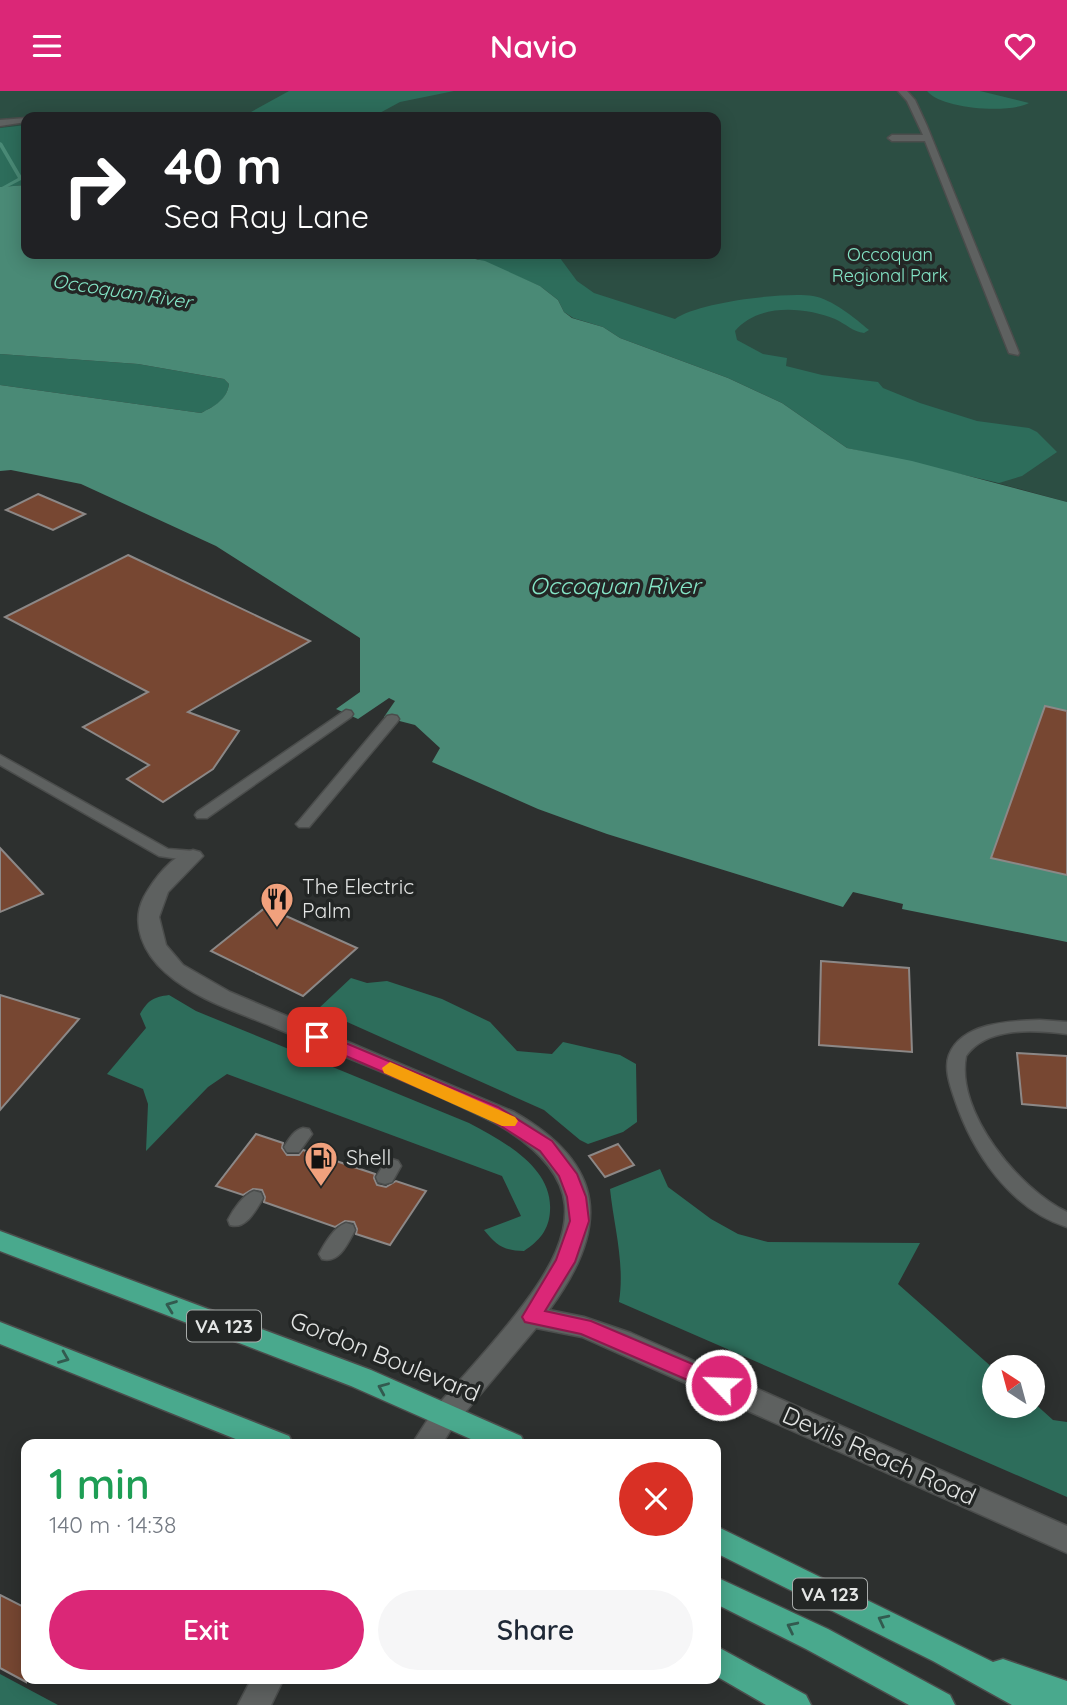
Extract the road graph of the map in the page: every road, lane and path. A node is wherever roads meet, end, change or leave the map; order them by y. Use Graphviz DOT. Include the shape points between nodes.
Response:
graph roads {
  1 [pos="902,91"];
  2 [pos="21,121"];
  3 [pos="0,123"];
  4 [pos="892,138"];
  5 [pos="928,138"];
  6 [pos="1014,353"];
  7 [pos="346,714"];
  8 [pos="392,719"];
  9 [pos="0,759"];
  10 [pos="202,815"];
  11 [pos="304,824"];
  12 [pos="193,856"];
  13 [pos="1067,1028"];
  14 [pos="254,1198"];
  15 [pos="237,1220"];
  16 [pos="1067,1220"];
  17 [pos="346,1230"];
  18 [pos="0,1241"];
  19 [pos="329,1254"];
  20 [pos="532,1317"];
  21 [pos="0,1333"];
  22 [pos="446,1415"];
  23 [pos="266,1439"];
  24 [pos="429,1439"];
  25 [pos="500,1439"];
  26 [pos="1067,1540"];
  27 [pos="721,1541"];
  28 [pos="721,1592"];
  29 [pos="944,1651"];
  30 [pos="721,1663"];
  31 [pos="266,1684"];
  32 [pos="1067,1696"];
  33 [pos="254,1705"];
  34 [pos="795,1705"];
  35 [pos="939,1705"];
  36 [pos="1041,1705"];
  1 -- 5 [label="lane" via="911,100"];
  2 -- 3 [label="lane"];
  4 -- 5 [label="lane"];
  5 -- 6 [label="lane"];
  7 -- 10 [label="lane"];
  8 -- 11 [label="lane"];
  9 -- 12 [label="lane" via="164,853"];
  12 -- 20 [label="street" via="165,879 148,915 150,935 168,963 243,1005 492,1112 546,1146 568,1174 577,1197 579,1221 565,1262"];
  13 -- 16 [label="lane" via="1027,1026 993,1031 964,1047 957,1079 964,1105 988,1150 1016,1184"];
  14 -- 15 [label="lane"];
  17 -- 19 [label="lane"];
  22 -- 18 [label="highway, Gordon Boulevard / VA 123, one-way" via="361,1378"];
  20 -- 22 [label="street"];
  20 -- 26 [label="street, Devils Reach Road" via="584,1327 622,1341"];
  21 -- 23 [label="highway, one-way"];
  22 -- 24 [label="street"];
  22 -- 25 [label="highway, Gordon Boulevard / VA 123"];
  29 -- 27 [label="highway, VA 123, one-way"];
  35 -- 28 [label="highway, one-way"];
  29 -- 32 [label="highway"];
  29 -- 36 [label="highway, VA 123"];
  30 -- 34 [label="highway"];
  31 -- 33 [label="street"];
}
